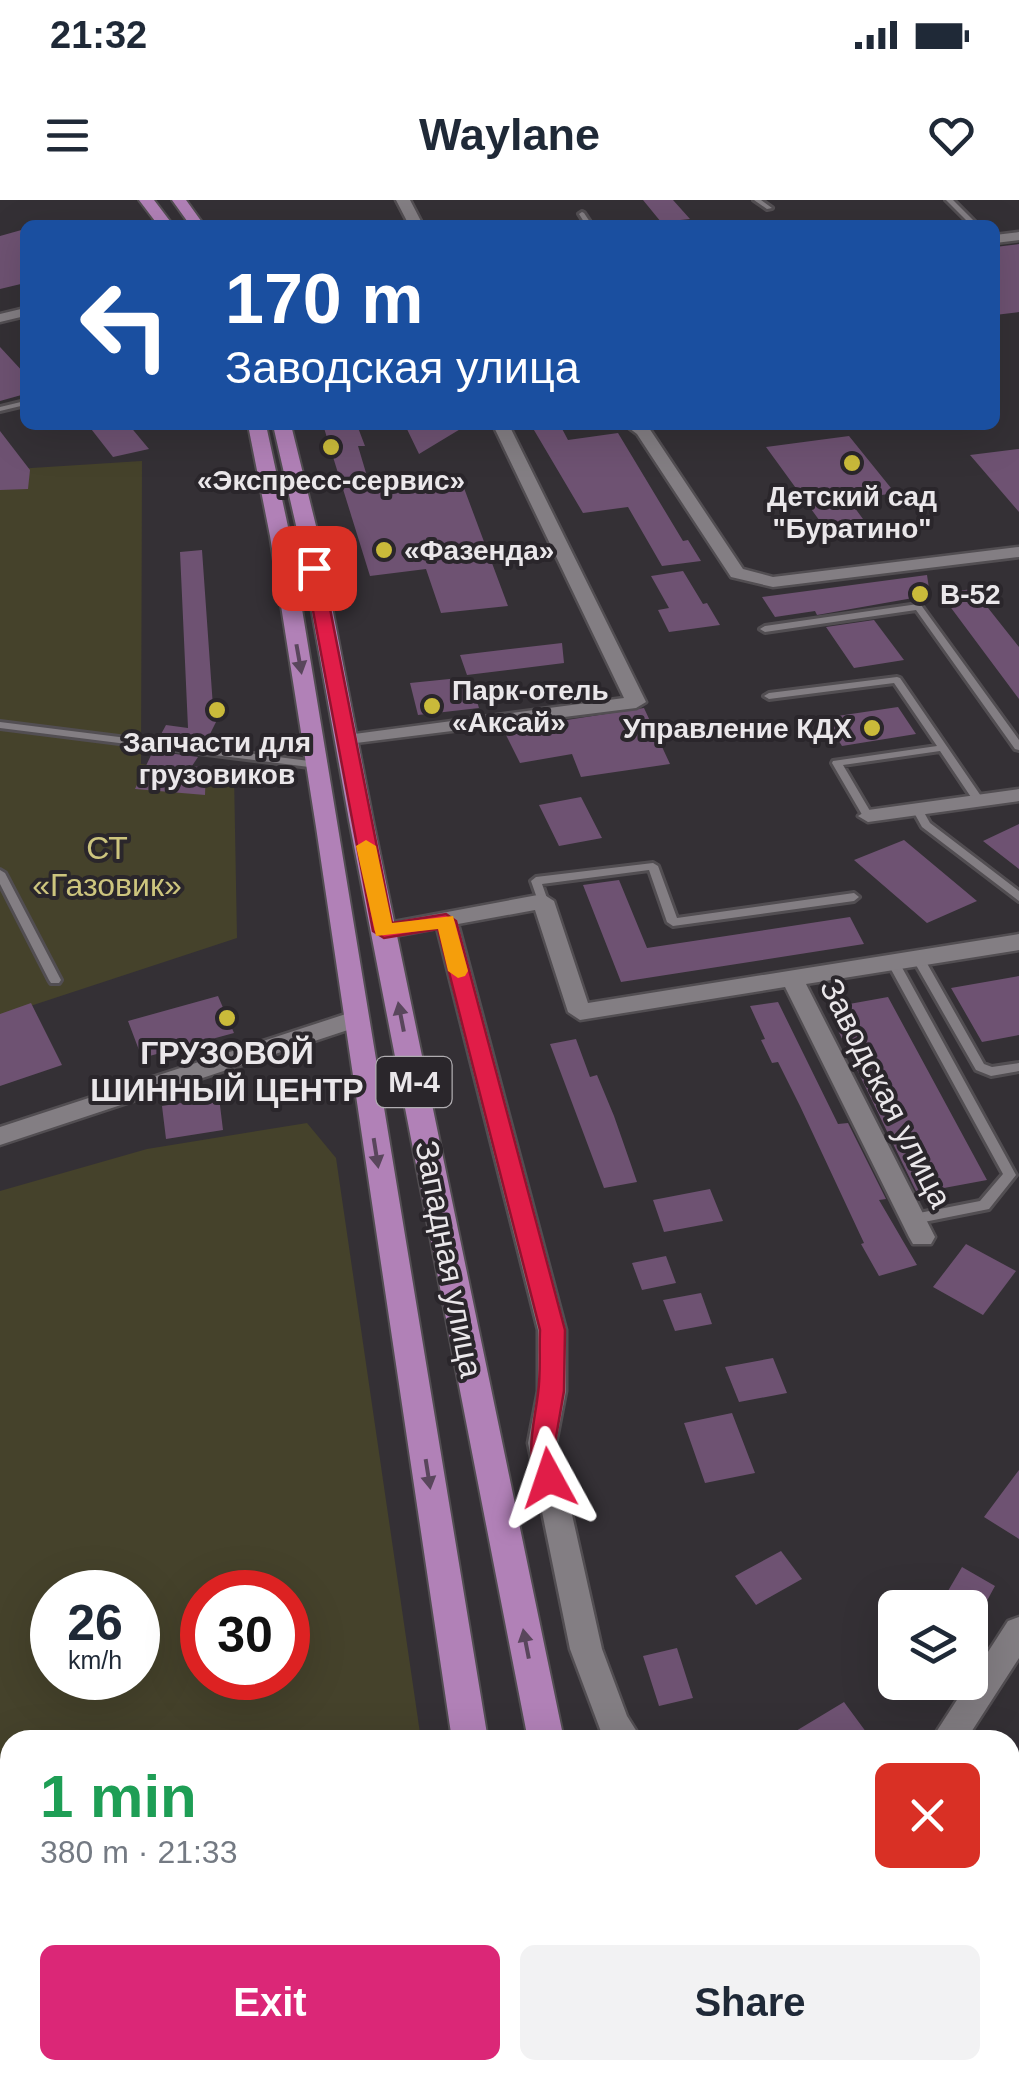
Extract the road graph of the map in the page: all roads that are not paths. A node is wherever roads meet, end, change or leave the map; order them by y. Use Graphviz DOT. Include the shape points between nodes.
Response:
graph roads {
  1 [pos="146,200"];
  2 [pos="179,200"];
  3 [pos="757,200"];
  4 [pos="949,200"];
  5 [pos="770,208"];
  6 [pos="582,214"];
  7 [pos="162,220"];
  8 [pos="194,220"];
  9 [pos="586,220"];
  10 [pos="971,220"];
  11 [pos="258,430"];
  12 [pos="283,430"];
  13 [pos="503,430"];
  14 [pos="641,430"];
  15 [pos="1019,552"];
  16 [pos="765,628"];
  17 [pos="769,696"];
  18 [pos="0,725"];
  19 [pos="346,741"];
  20 [pos="1019,747"];
  21 [pos="944,748"];
  22 [pos="318,765"];
  23 [pos="1019,795"];
  24 [pos="979,800"];
  25 [pos="917,810"];
  26 [pos="868,816"];
  27 [pos="0,873"];
  28 [pos="854,897"];
  29 [pos="1019,897"];
  30 [pos="543,901"];
  31 [pos="446,921"];
  32 [pos="384,931"];
  33 [pos="1019,942"];
  34 [pos="918,958"];
  35 [pos="893,962"];
  36 [pos="792,978"];
  37 [pos="55,980"];
  38 [pos="355,1018"];
  39 [pos="1019,1067"];
  40 [pos="0,1136"];
  41 [pos="918,1228"];
  42 [pos="1019,1631"];
  43 [pos="468,1730"];
  44 [pos="544,1730"];
  45 [pos="617,1730"];
  46 [pos="954,1730"];
  1 -- 7 [label="main road"];
  2 -- 8 [label="main road"];
  3 -- 5 [label="lane"];
  4 -- 10 [label="lane"];
  6 -- 9 [label="lane"];
  11 -- 22 [label="main road, Западная улица / М-4, one-way"];
  12 -- 19 [label="main road, Западная улица / М-4"];
  13 -- 19 [label="street" via="636,702"];
  14 -- 15 [label="street" via="737,573 773,582"];
  16 -- 20 [label="lane" via="918,607"];
  17 -- 21 [label="lane" via="897,680"];
  18 -- 22 [label="lane"];
  19 -- 32 [label="main road, Западная улица / М-4"];
  21 -- 24 [label="lane"];
  21 -- 26 [label="lane" via="837,764"];
  22 -- 38 [label="main road, Западная улица / М-4"];
  23 -- 24 [label="street"];
  24 -- 25 [label="street"];
  25 -- 26 [label="street"];
  25 -- 29 [label="lane" via="926,825"];
  27 -- 37 [label="lane"];
  28 -- 30 [label="lane" via="673,922 652,866 536,881"];
  30 -- 31 [label="street"];
  30 -- 36 [label="street, Заводская улица" via="580,1012"];
  31 -- 32 [label="street"];
  31 -- 45 [label="street" via="552,1330 552,1391 542,1443 586,1650"];
  44 -- 32 [label="main road, Западная улица / М-4, one-way"];
  33 -- 34 [label="street, Заводская улица"];
  34 -- 35 [label="street, Заводская улица"];
  34 -- 39 [label="lane" via="980,1066 991,1072"];
  35 -- 36 [label="street, Заводская улица"];
  35 -- 41 [label="lane" via="1010,1175 984,1205"];
  36 -- 41 [label="street, Заводская улица"];
  38 -- 40 [label="street"];
  38 -- 43 [label="main road, Западная улица / М-4, one-way"];
  42 -- 46 [label="street"];
}
